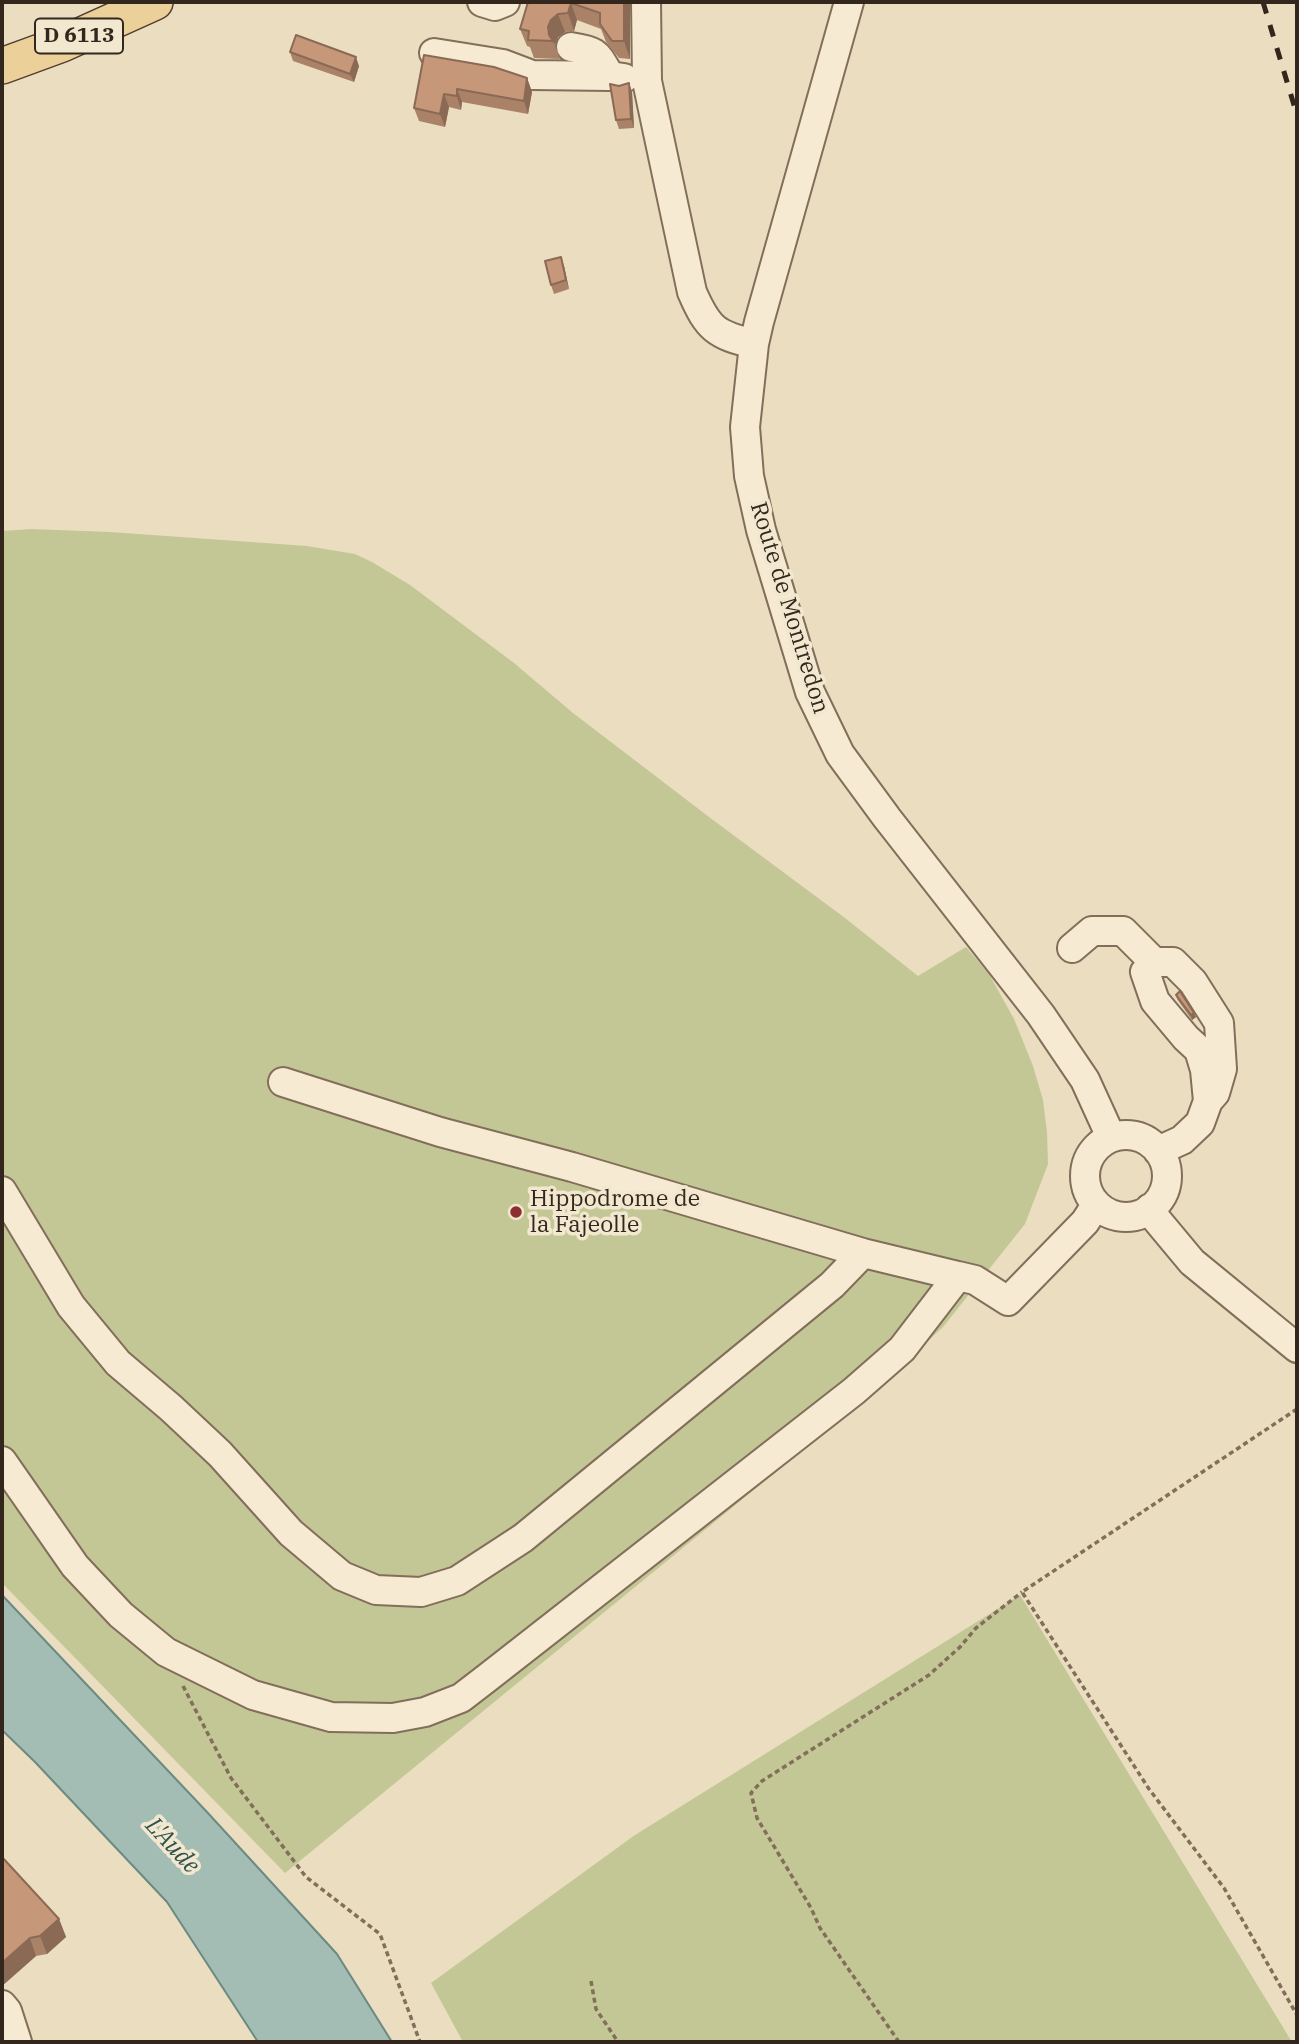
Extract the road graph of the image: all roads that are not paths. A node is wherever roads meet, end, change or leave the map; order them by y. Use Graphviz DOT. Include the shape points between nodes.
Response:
graph roads {
  1 [pos="155,2"];
  2 [pos="482,2"];
  3 [pos="505,2"];
  4 [pos="646,2"];
  5 [pos="849,2"];
  6 [pos="571,47"];
  7 [pos="434,53"];
  8 [pos="2,66"];
  9 [pos="610,76"];
  10 [pos="647,81"];
  11 [pos="754,344"];
  12 [pos="1072,948"];
  13 [pos="1154,962"];
  14 [pos="283,1082"];
  15 [pos="1209,1101"];
  16 [pos="1111,1137"];
  17 [pos="1158,1151"];
  18 [pos="2,1191"];
  19 [pos="1097,1205"];
  20 [pos="1150,1208"];
  21 [pos="863,1253"];
  22 [pos="958,1276"];
  23 [pos="1297,1348"];
  24 [pos="2,1461"];
  25 [pos="2,2005"];
  26 [pos="18,2042"];
  1 -- 8 [label="main road, D 6113"];
  2 -- 3 [label="street" via="495,6"];
  4 -- 10 [label="street"];
  5 -- 11 [label="street, Route de Montredon"];
  6 -- 9 [label="street" via="590,50"];
  7 -- 9 [label="street" via="503,64 532,75"];
  9 -- 10 [label="street"];
  10 -- 11 [label="street" via="692,292 714,330"];
  11 -- 16 [label="street, Route de Montredon" via="746,427 749,476 810,692 840,754 1085,1080"];
  12 -- 13 [label="street" via="1092,930 1123,931"];
  13 -- 15 [label="street" via="1145,972 1155,1001 1199,1050"];
  13 -- 15 [label="street" via="1173,962 1193,982 1219,1023 1222,1069"];
  14 -- 21 [label="street" via="440,1132"];
  15 -- 17 [label="street" via="1200,1123 1182,1140"];
  16 -- 17 [label="street" via="1145,1140"];
  16 -- 19 [label="street" via="1090,1155 1085,1168 1086,1188"];
  17 -- 20 [label="street" via="1165,1164 1166,1186"];
  18 -- 21 [label="street" via="71,1306 118,1363 220,1454 291,1533 342,1576 376,1590 421,1592 457,1581 523,1538 832,1285"];
  19 -- 20 [label="street" via="1122,1217 1143,1214"];
  19 -- 22 [label="street" via="1008,1301 975,1280"];
  20 -- 23 [label="street" via="1192,1262"];
  21 -- 22 [label="street"];
  22 -- 24 [label="street" via="902,1349 854,1391 461,1698 425,1712 393,1718 331,1717 253,1695 166,1653 121,1615 75,1566"];
  25 -- 26 [label="street"];
}
